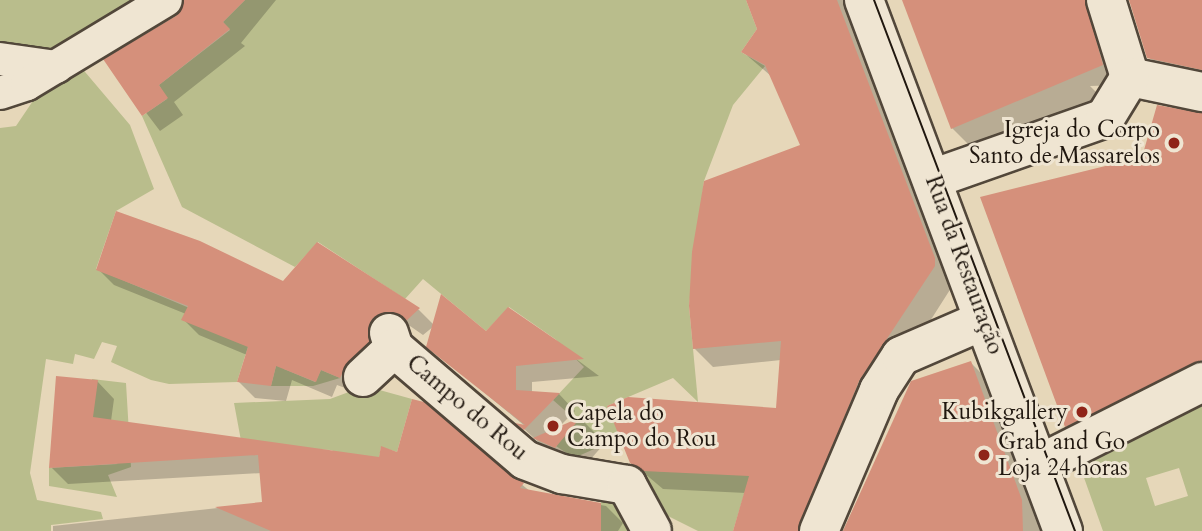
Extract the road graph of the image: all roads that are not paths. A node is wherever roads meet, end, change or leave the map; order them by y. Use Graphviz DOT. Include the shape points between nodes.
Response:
graph roads {
  1 [pos="166,0"];
  2 [pos="864,0"];
  3 [pos="1106,0"];
  4 [pos="0,59"];
  5 [pos="57,67"];
  6 [pos="1130,77"];
  7 [pos="1202,92"];
  8 [pos="0,93"];
  9 [pos="932,179"];
  10 [pos="984,320"];
  11 [pos="363,377"];
  12 [pos="1202,382"];
  13 [pos="1040,464"];
  14 [pos="652,531"];
  15 [pos="819,531"];
  16 [pos="1063,531"];
  1 -- 5 [label="street"];
  2 -- 9 [label="street, Rua da Restauração"];
  3 -- 6 [label="street"];
  4 -- 5 [label="street"];
  5 -- 8 [label="street"];
  6 -- 7 [label="street"];
  6 -- 9 [label="street" via="1105,118"];
  9 -- 10 [label="street, Rua da Restauração"];
  10 -- 13 [label="street, Rua da Restauração"];
  10 -- 15 [label="street" via="901,356 879,390"];
  11 -- 14 [label="street, Campo do Rou" via="392,340 525,460 562,474 627,485"];
  12 -- 13 [label="street"];
  13 -- 16 [label="street, Rua da Restauração"];
}
